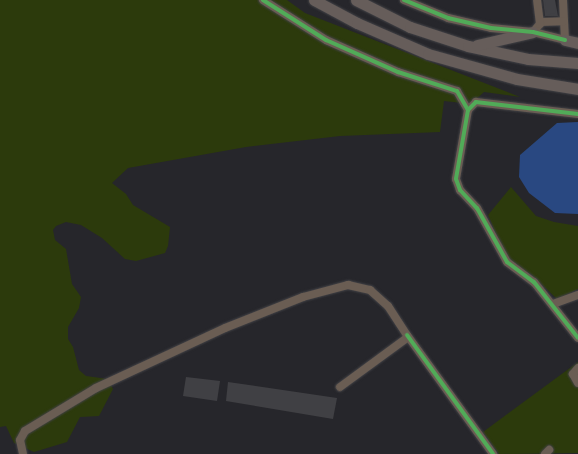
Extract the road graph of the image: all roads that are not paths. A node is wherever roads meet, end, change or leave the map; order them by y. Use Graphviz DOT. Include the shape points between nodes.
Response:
graph roads {
  1 [pos="263,0"];
  2 [pos="314,0"];
  3 [pos="356,0"];
  4 [pos="404,0"];
  5 [pos="537,0"];
  6 [pos="563,0"];
  7 [pos="564,20"];
  8 [pos="540,22"];
  9 [pos="532,32"];
  10 [pos="565,40"];
  11 [pos="578,43"];
  12 [pos="468,46"];
  13 [pos="578,63"];
  14 [pos="578,89"];
  15 [pos="468,110"];
  16 [pos="578,114"];
  17 [pos="578,295"];
  18 [pos="553,304"];
  19 [pos="407,336"];
  20 [pos="578,338"];
  21 [pos="578,368"];
  22 [pos="578,383"];
  23 [pos="340,387"];
  24 [pos="23,454"];
  25 [pos="493,454"];
  1 -- 15 [label="street" via="326,40 398,72 457,91"];
  2 -- 14 [label="highway" via="356,23 428,54 517,79"];
  3 -- 12 [label="highway" via="410,27"];
  4 -- 9 [label="street" via="448,18 491,28"];
  5 -- 8 [label="street"];
  6 -- 7 [label="street"];
  7 -- 8 [label="street"];
  7 -- 10 [label="street"];
  8 -- 9 [label="street" via="538,29"];
  9 -- 10 [label="street"];
  9 -- 12 [label="highway"];
  10 -- 11 [label="highway"];
  12 -- 13 [label="highway" via="528,59"];
  15 -- 16 [label="street" via="476,102 484,101"];
  15 -- 18 [label="street" via="456,174 457,185 477,208 507,262 534,282"];
  17 -- 18 [label="street"];
  18 -- 20 [label="street"];
  19 -- 23 [label="street"];
  19 -- 24 [label="street" via="388,306 370,290 348,285 334,287 225,328 96,388 25,431 20,440"];
  19 -- 25 [label="street"];
  21 -- 22 [label="street" via="573,374"];
}
